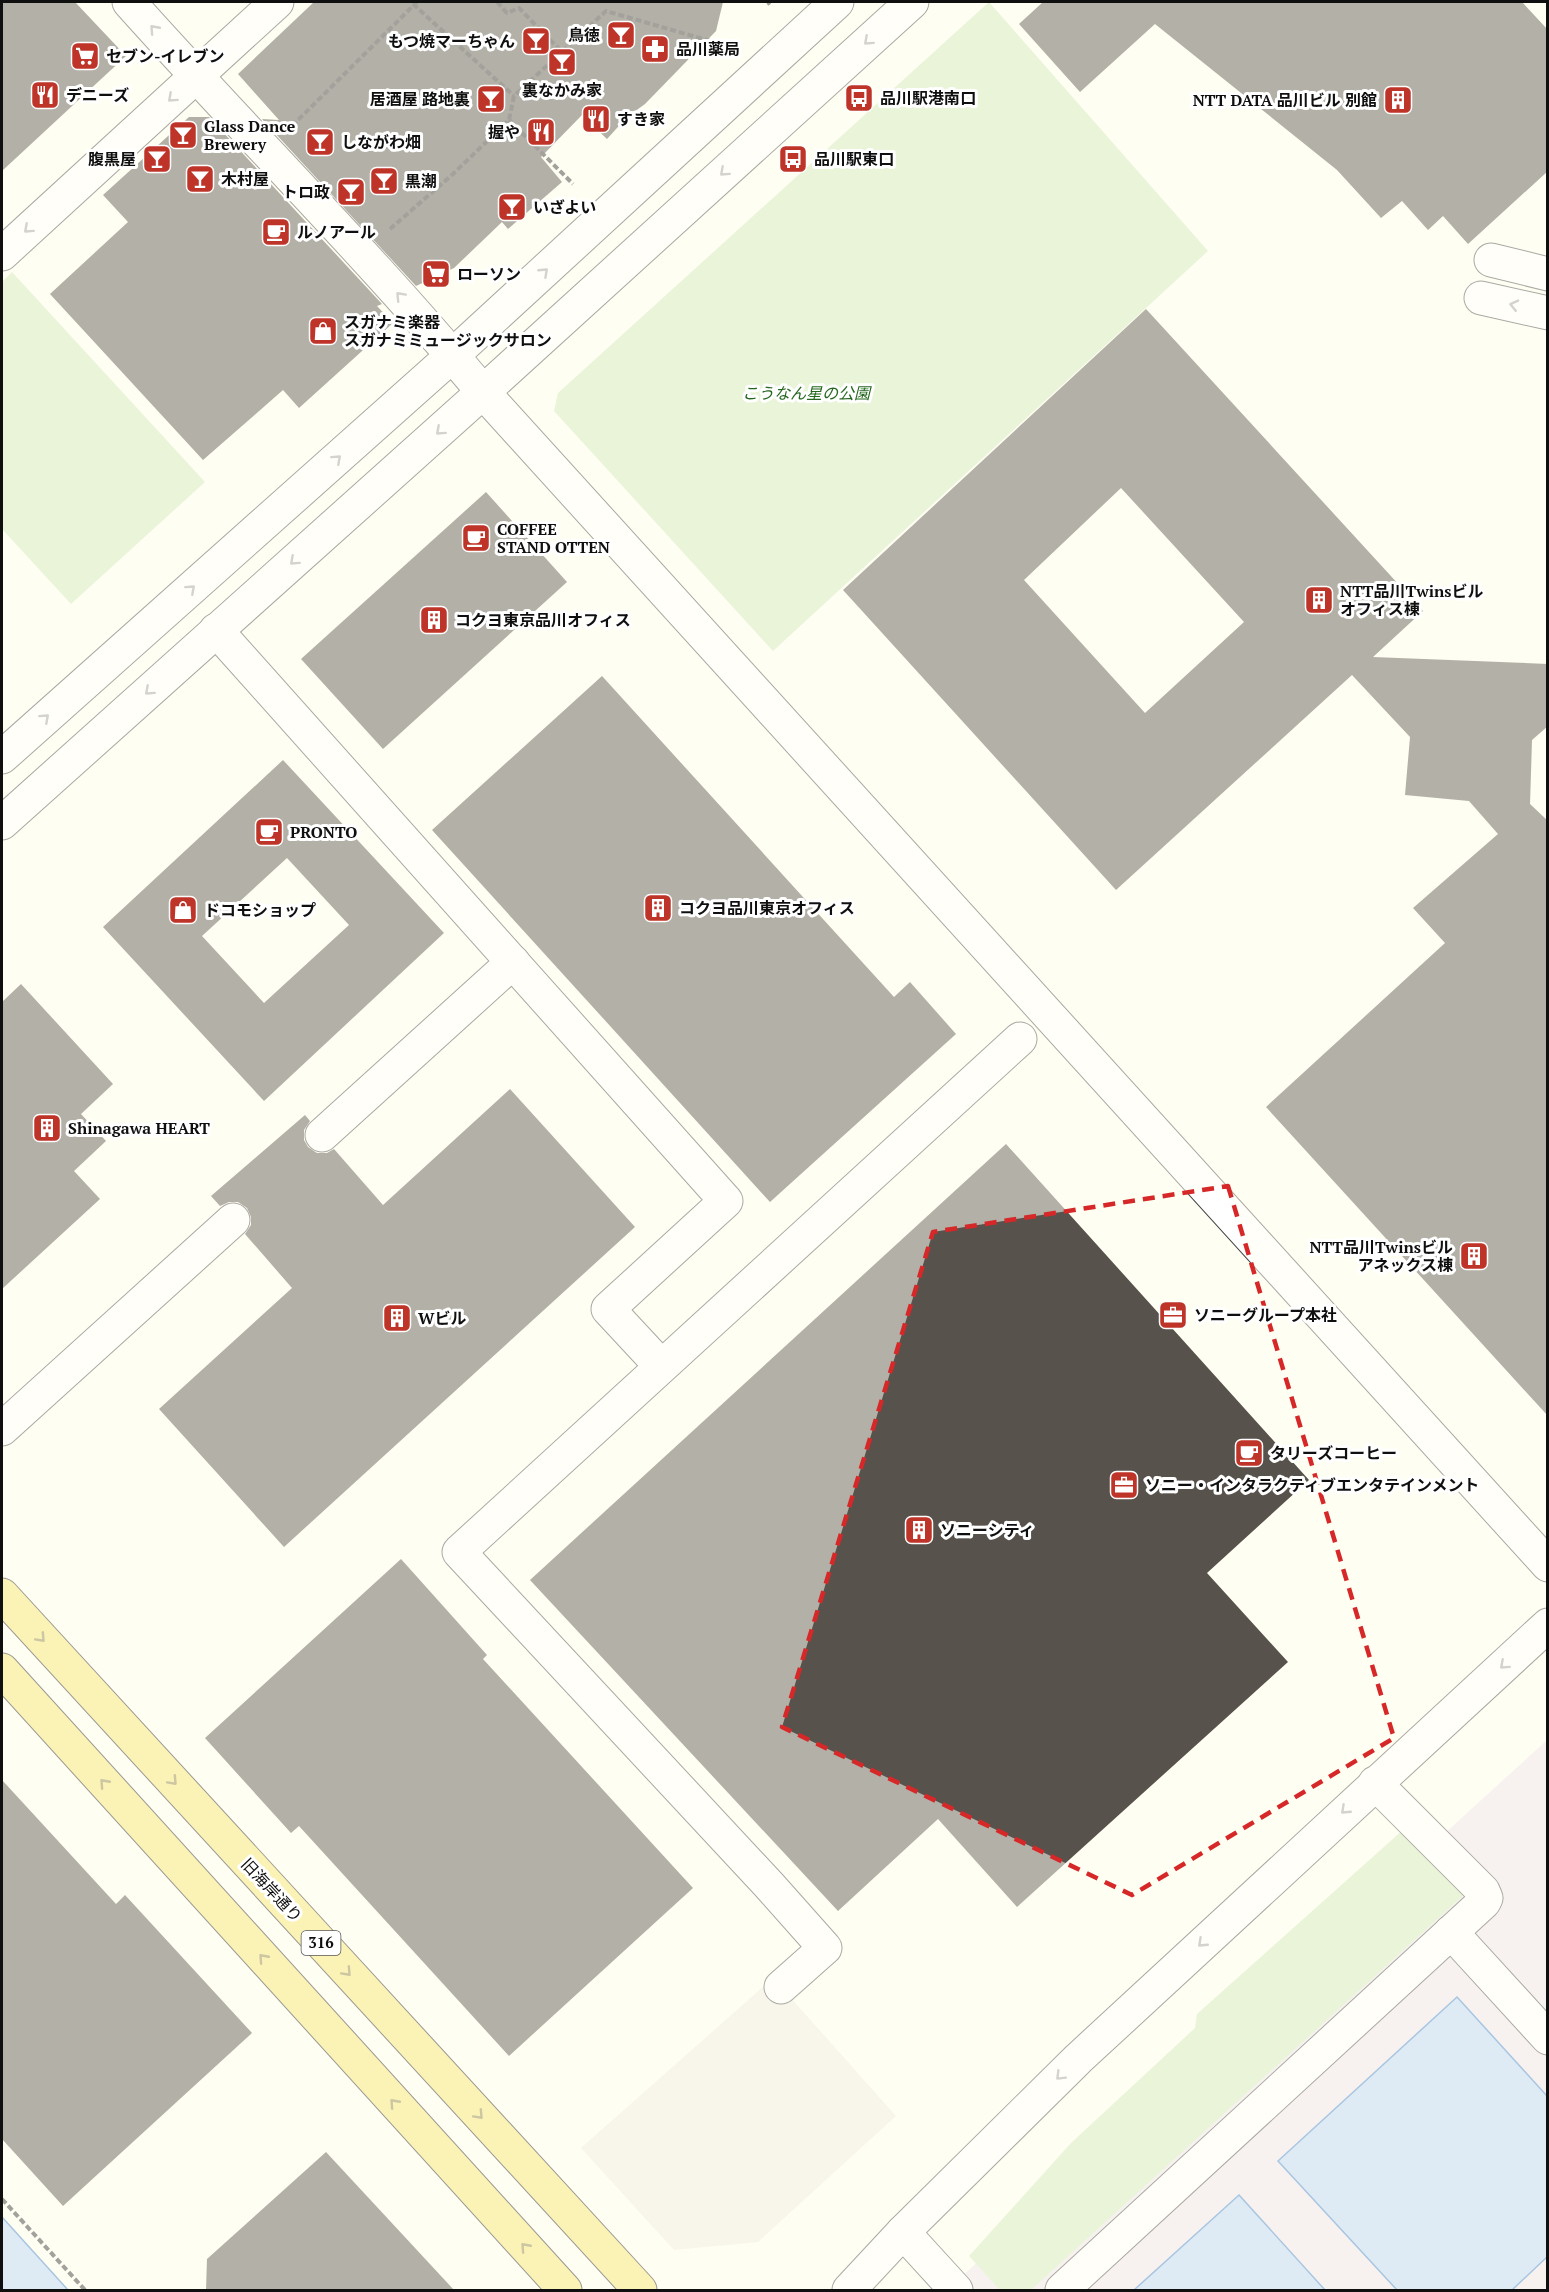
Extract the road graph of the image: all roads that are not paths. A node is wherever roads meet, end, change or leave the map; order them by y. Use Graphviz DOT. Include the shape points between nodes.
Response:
graph roads {
  1 [pos="129,2"];
  2 [pos="277,2"];
  3 [pos="837,2"];
  4 [pos="912,2"];
  5 [pos="196,76"];
  6 [pos="2,254"];
  7 [pos="1491,260"];
  8 [pos="1548,274"];
  9 [pos="1481,298"];
  10 [pos="1548,313"];
  11 [pos="453,355"];
  12 [pos="483,392"];
  13 [pos="216,630"];
  14 [pos="2,757"];
  15 [pos="2,823"];
  16 [pos="513,962"];
  17 [pos="1020,1039"];
  18 [pos="322,1135"];
  19 [pos="233,1220"];
  20 [pos="661,1366"];
  21 [pos="2,1429"];
  22 [pos="1548,1565"];
  23 [pos="2,1595"];
  24 [pos="1548,1625"];
  25 [pos="2,1670"];
  26 [pos="1375,1783"];
  27 [pos="1451,1932"];
  28 [pos="781,1987"];
  29 [pos="1548,2038"];
  30 [pos="903,2232"];
  31 [pos="565,2290"];
  32 [pos="640,2290"];
  33 [pos="849,2290"];
  34 [pos="956,2290"];
  35 [pos="1062,2290"];
  5 -- 1 [label="street, one-way"];
  2 -- 5 [label="street"];
  11 -- 3 [label="street, one-way"];
  4 -- 12 [label="street, one-way"];
  5 -- 6 [label="street, one-way"];
  11 -- 5 [label="street, one-way"];
  7 -- 8 [label="street"];
  10 -- 9 [label="street, one-way"];
  11 -- 12 [label="street"];
  14 -- 11 [label="street, one-way"];
  12 -- 13 [label="street, one-way"];
  12 -- 22 [label="street"];
  13 -- 15 [label="street, one-way"];
  13 -- 16 [label="street"];
  16 -- 18 [label="street"];
  16 -- 20 [label="street" via="726,1201 608,1309"];
  17 -- 20 [label="street"];
  19 -- 21 [label="street"];
  20 -- 28 [label="street" via="459,1552 825,1948"];
  23 -- 32 [label="main road, 旧海岸通り / 316, one-way"];
  24 -- 26 [label="street, one-way"];
  31 -- 25 [label="main road, one-way"];
  26 -- 27 [label="street" via="1483,1892 1484,1902"];
  26 -- 30 [label="street, one-way" via="1078,2059"];
  27 -- 29 [label="street"];
  27 -- 35 [label="street"];
  30 -- 33 [label="street"];
  30 -- 34 [label="street"];
}
